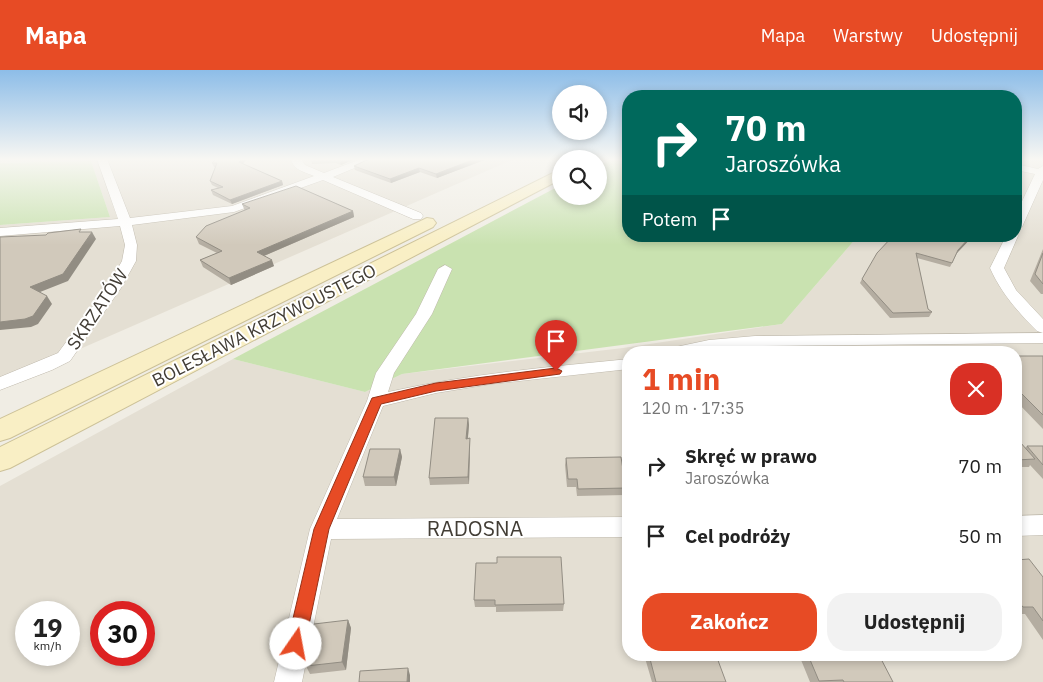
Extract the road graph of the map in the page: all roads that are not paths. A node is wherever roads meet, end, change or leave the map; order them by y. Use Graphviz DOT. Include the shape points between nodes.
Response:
graph roads {
  1 [pos="112,188"];
  2 [pos="294,188"];
  3 [pos="349,188"];
  4 [pos="518,188"];
  5 [pos="518,188"];
  6 [pos="1035,188"];
  7 [pos="1022,214"];
  8 [pos="418,216"];
  9 [pos="124,222"];
  10 [pos="0,232"];
  11 [pos="1009,242"];
  12 [pos="445,269"];
  13 [pos="1043,328"];
  14 [pos="1043,338"];
  15 [pos="704,346"];
  16 [pos="622,365"];
  17 [pos="0,384"];
  18 [pos="376,401"];
  19 [pos="0,431"];
  20 [pos="0,460"];
  21 [pos="1022,526"];
  22 [pos="1043,526"];
  23 [pos="622,527"];
  24 [pos="321,529"];
  25 [pos="288,682"];
  1 -- 9 [label="street, SKRZATÓW"];
  2 -- 9 [label="street" via="234,209"];
  3 -- 8 [label="street"];
  4 -- 19 [label="main road, BOLESŁAWA KRZYWOUSTEGO"];
  5 -- 20 [label="main road, BOLESŁAWA KRZYWOUSTEGO"];
  6 -- 7 [label="street"];
  9 -- 10 [label="street"];
  9 -- 17 [label="street, SKRZATÓW" via="131,245 129,261 114,288 64,357"];
  11 -- 13 [label="street" via="997,268 1004,286"];
  12 -- 18 [label="street" via="424,314 385,373"];
  14 -- 15 [label="street" via="755,341"];
  16 -- 18 [label="street" via="492,378"];
  18 -- 24 [label="street"];
  21 -- 22 [label="street"];
  23 -- 24 [label="street, RADOSNA"];
  24 -- 25 [label="street"];
}
